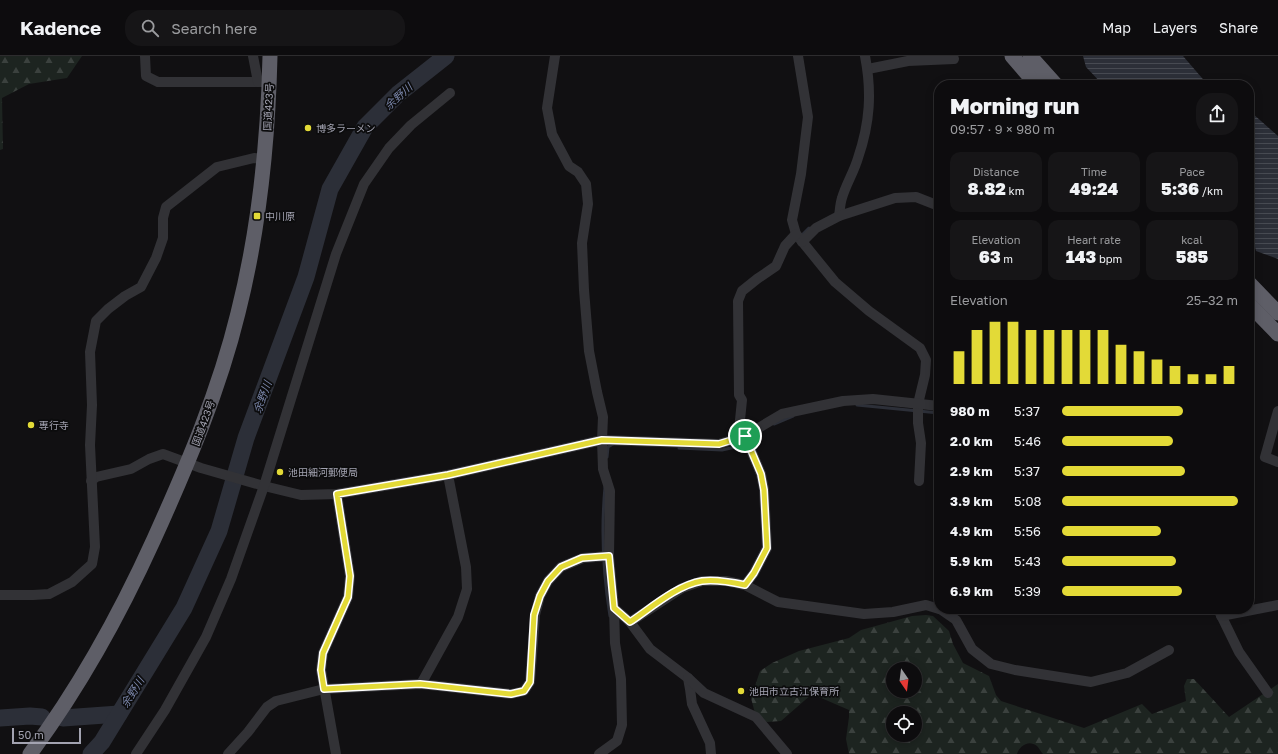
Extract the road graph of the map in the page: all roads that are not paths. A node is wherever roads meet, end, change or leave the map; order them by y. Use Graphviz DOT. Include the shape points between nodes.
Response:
graph roads {
  1 [pos="144,56"];
  2 [pos="252,56"];
  3 [pos="270,56"];
  4 [pos="555,56"];
  5 [pos="798,56"];
  6 [pos="865,56"];
  7 [pos="953,56"];
  8 [pos="1012,56"];
  9 [pos="1030,56"];
  10 [pos="868,69"];
  11 [pos="1033,80"];
  12 [pos="1052,80"];
  13 [pos="264,82"];
  14 [pos="450,93"];
  15 [pos="265,159"];
  16 [pos="934,204"];
  17 [pos="839,216"];
  18 [pos="799,238"];
  19 [pos="1254,288"];
  20 [pos="1254,309"];
  21 [pos="1278,313"];
  22 [pos="1278,334"];
  23 [pos="918,404"];
  24 [pos="934,406"];
  25 [pos="1278,411"];
  26 [pos="745,436"];
  27 [pos="602,440"];
  28 [pos="1278,462"];
  29 [pos="194,465"];
  30 [pos="448,475"];
  31 [pos="91,481"];
  32 [pos="919,481"];
  33 [pos="261,485"];
  34 [pos="337,494"];
  35 [pos="609,556"];
  36 [pos="745,585"];
  37 [pos="0,595"];
  38 [pos="1278,605"];
  39 [pos="934,607"];
  40 [pos="614,608"];
  41 [pos="1254,608"];
  42 [pos="947,614"];
  43 [pos="1220,614"];
  44 [pos="630,622"];
  45 [pos="1169,650"];
  46 [pos="688,678"];
  47 [pos="420,684"];
  48 [pos="324,689"];
  49 [pos="1268,693"];
  50 [pos="30,754"];
  51 [pos="136,754"];
  52 [pos="228,754"];
  53 [pos="336,754"];
  54 [pos="599,754"];
  55 [pos="710,754"];
  56 [pos="787,754"];
  1 -- 13 [label="street" via="146,76 158,82"];
  2 -- 13 [label="street"];
  3 -- 13 [label="highway, 国道423号"];
  4 -- 27 [label="street" via="547,108 552,134 569,166 578,172 586,184 588,204 582,244 584,290 589,351 603,417"];
  5 -- 18 [label="street" via="808,117 792,220"];
  6 -- 10 [label="street"];
  7 -- 10 [label="street" via="954,59 908,61"];
  8 -- 11 [label="highway"];
  9 -- 12 [label="highway"];
  10 -- 17 [label="street" via="870,102 865,134 842,199"];
  13 -- 15 [label="highway, 国道423号"];
  14 -- 33 [label="street" via="410,125 389,148 364,184 336,254"];
  15 -- 29 [label="highway, 国道423号" via="249,264 238,313"];
  15 -- 31 [label="street" via="254,158 217,167 166,207 163,238 141,287 125,296 96,321 90,352"];
  16 -- 17 [label="street" via="916,197 895,198"];
  17 -- 18 [label="street"];
  18 -- 23 [label="street" via="835,282 920,348 926,360"];
  18 -- 26 [label="street" via="785,246 776,266 756,278 742,291 738,301 739,395 742,400 740,420"];
  19 -- 21 [label="highway"];
  20 -- 22 [label="highway"];
  23 -- 24 [label="street"];
  23 -- 26 [label="street" via="873,399 843,401 782,414"];
  23 -- 32 [label="street" via="921,442"];
  25 -- 28 [label="street" via="1265,456"];
  26 -- 27 [label="street" via="719,444"];
  26 -- 36 [label="street" via="763,484 767,548"];
  27 -- 30 [label="street"];
  27 -- 35 [label="street" via="603,469 610,491"];
  29 -- 31 [label="street" via="163,454 131,469 96,477"];
  29 -- 33 [label="street"];
  29 -- 50 [label="highway, 国道423号" via="75,688"];
  30 -- 34 [label="street"];
  30 -- 47 [label="street" via="466,567 467,589 458,617"];
  31 -- 37 [label="street" via="95,547 92,564 72,582 49,594"];
  33 -- 34 [label="street" via="301,495"];
  33 -- 51 [label="street" via="231,579 206,637 166,710"];
  34 -- 48 [label="street" via="350,576 348,597 323,653 321,670"];
  35 -- 40 [label="street"];
  35 -- 47 [label="street" via="582,558 561,567 548,581 534,615 530,682 524,691 511,694"];
  36 -- 39 [label="street" via="778,602 864,614 893,612 926,605"];
  36 -- 44 [label="street" via="726,581 702,581 682,588"];
  38 -- 41 [label="street"];
  40 -- 44 [label="street"];
  40 -- 54 [label="street" via="615,643 622,679 622,725 617,741"];
  42 -- 45 [label="street" via="956,620 972,649 991,664 1015,670 1091,682 1127,673"];
  43 -- 49 [label="street" via="1239,652"];
  44 -- 46 [label="street" via="650,649"];
  46 -- 55 [label="street" via="692,704 710,742"];
  46 -- 56 [label="street" via="704,693 756,718"];
  47 -- 48 [label="street"];
  48 -- 52 [label="street" via="276,701 267,707"];
  48 -- 53 [label="street"];
}
